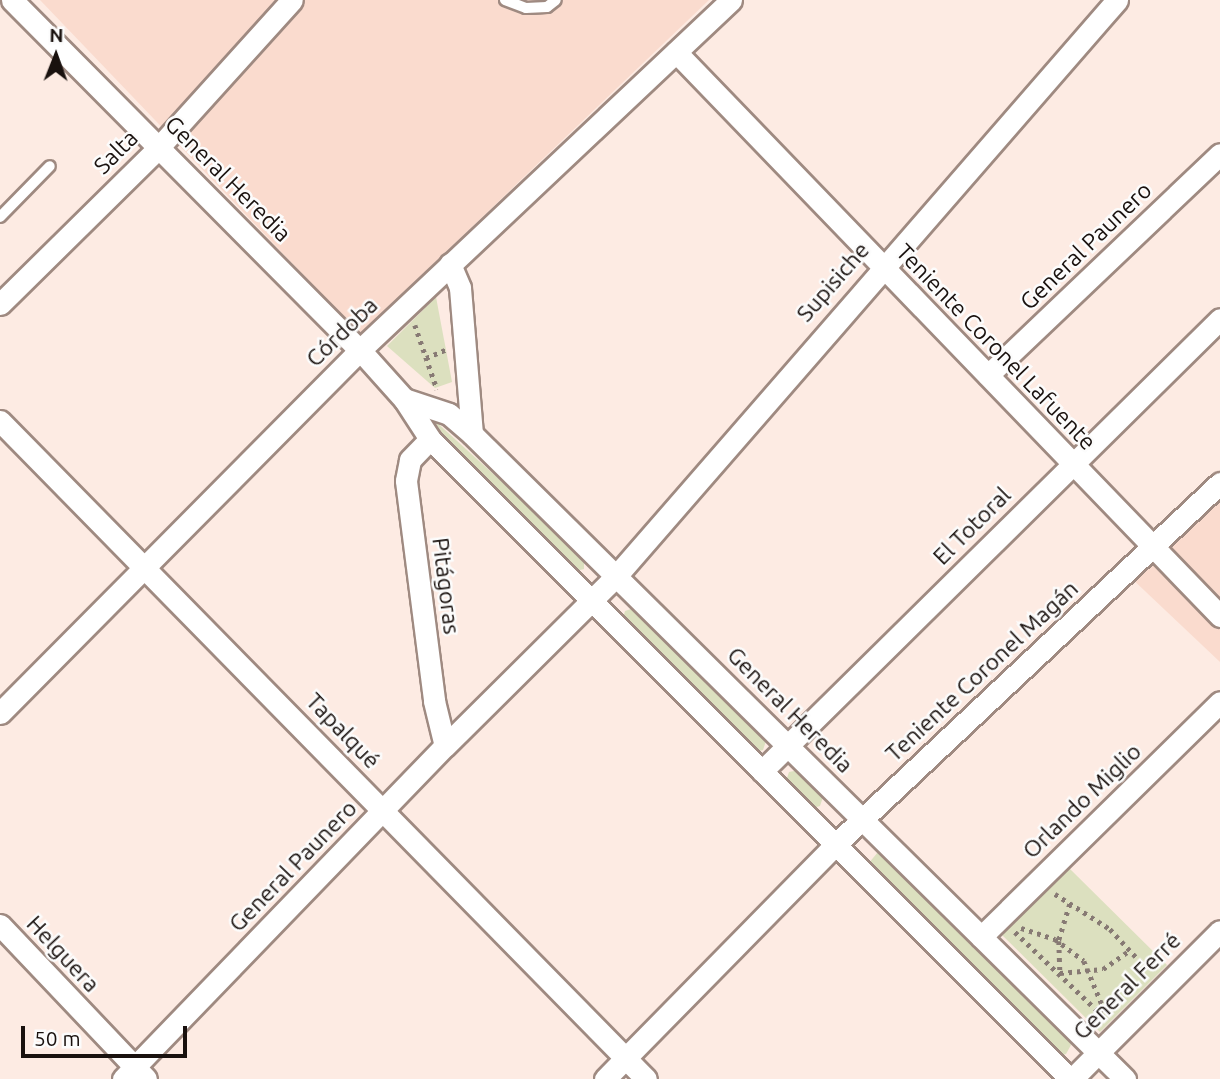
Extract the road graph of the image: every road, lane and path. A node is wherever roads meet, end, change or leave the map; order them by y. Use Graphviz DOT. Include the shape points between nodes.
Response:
graph roads {
  1 [pos="12,0"];
  2 [pos="292,0"];
  3 [pos="505,0"];
  4 [pos="556,0"];
  5 [pos="732,0"];
  6 [pos="1118,0"];
  7 [pos="676,52"];
  8 [pos="159,147"];
  9 [pos="1220,154"];
  10 [pos="50,166"];
  11 [pos="0,217"];
  12 [pos="450,264"];
  13 [pos="882,265"];
  14 [pos="0,304"];
  15 [pos="408,304"];
  16 [pos="1220,319"];
  17 [pos="360,350"];
  18 [pos="988,375"];
  19 [pos="404,399"];
  20 [pos="445,412"];
  21 [pos="0,421"];
  22 [pos="472,434"];
  23 [pos="430,439"];
  24 [pos="1071,465"];
  25 [pos="1220,483"];
  26 [pos="1151,548"];
  27 [pos="145,567"];
  28 [pos="617,575"];
  29 [pos="592,602"];
  30 [pos="1220,617"];
  31 [pos="1220,702"];
  32 [pos="0,713"];
  33 [pos="787,745"];
  34 [pos="445,746"];
  35 [pos="762,771"];
  36 [pos="383,810"];
  37 [pos="863,818"];
  38 [pos="836,844"];
  39 [pos="1037,881"];
  40 [pos="1070,904"];
  41 [pos="0,925"];
  42 [pos="988,930"];
  43 [pos="1220,930"];
  44 [pos="1059,941"];
  45 [pos="1130,950"];
  46 [pos="1091,972"];
  47 [pos="1060,973"];
  48 [pos="1164,986"];
  49 [pos="1099,1053"];
  50 [pos="626,1058"];
  51 [pos="134,1075"];
  52 [pos="605,1079"];
  53 [pos="646,1079"];
  54 [pos="1071,1079"];
  55 [pos="1125,1079"];
  1 -- 8 [label="street, General Heredia"];
  2 -- 8 [label="street, Salta"];
  3 -- 4 [label="lane" via="526,8 547,7"];
  5 -- 7 [label="street, Córdoba"];
  6 -- 13 [label="street, Supisiche"];
  7 -- 12 [label="street, Córdoba"];
  7 -- 13 [label="street, Teniente Coronel Lafuente"];
  8 -- 14 [label="street, Salta"];
  8 -- 17 [label="street, General Heredia"];
  9 -- 18 [label="street, General Paunero"];
  10 -- 11 [label="lane"];
  12 -- 15 [label="street, Córdoba"];
  12 -- 22 [label="street" via="460,288"];
  13 -- 18 [label="street, Teniente Coronel Lafuente"];
  13 -- 28 [label="street, Supisiche"];
  15 -- 17 [label="street, Córdoba"];
  15 -- 20 [label="path"];
  16 -- 24 [label="street, El Totoral"];
  17 -- 19 [label="street, General Heredia"];
  17 -- 27 [label="street, Córdoba"];
  18 -- 24 [label="street, Teniente Coronel Lafuente"];
  19 -- 20 [label="street, General Heredia"];
  19 -- 23 [label="street, General Heredia"];
  20 -- 22 [label="street, General Heredia"];
  21 -- 27 [label="street, Tapalqué"];
  22 -- 28 [label="street, General Heredia"];
  23 -- 29 [label="street, General Heredia"];
  23 -- 34 [label="street, Pitágoras" via="410,460 406,481 434,701"];
  24 -- 26 [label="street, Teniente Coronel Lafuente"];
  24 -- 33 [label="street, El Totoral"];
  25 -- 26 [label="street, Teniente Coronel Magán"];
  26 -- 30 [label="street, Teniente Coronel Lafuente"];
  26 -- 37 [label="street, Teniente Coronel Magán"];
  27 -- 32 [label="street, Córdoba"];
  27 -- 36 [label="street, Tapalqué"];
  28 -- 29 [label="street, Supisiche"];
  28 -- 33 [label="street, General Heredia"];
  29 -- 34 [label="street, General Paunero"];
  29 -- 35 [label="street, General Heredia"];
  31 -- 39 [label="street, Orlando Miglio"];
  33 -- 35 [label="street, El Totoral"];
  33 -- 37 [label="street, General Heredia"];
  34 -- 36 [label="street, General Paunero"];
  35 -- 38 [label="street, General Heredia"];
  36 -- 50 [label="street, Tapalqué"];
  36 -- 51 [label="street, General Paunero"];
  37 -- 38 [label="street, Teniente Coronel Magán"];
  37 -- 42 [label="street, General Heredia"];
  38 -- 50 [label="street, Teniente Coronel Magán"];
  38 -- 54 [label="street, General Heredia"];
  39 -- 40 [label="path"];
  39 -- 42 [label="street, Orlando Miglio"];
  40 -- 44 [label="path"];
  40 -- 45 [label="path" via="1110,929"];
  41 -- 51 [label="street, Helguera"];
  42 -- 44 [label="path"];
  42 -- 47 [label="path" via="1022,936"];
  42 -- 49 [label="street, General Heredia"];
  43 -- 48 [label="street, General Ferré"];
  44 -- 46 [label="path"];
  44 -- 47 [label="path"];
  45 -- 46 [label="path"];
  45 -- 48 [label="path"];
  46 -- 47 [label="path"];
  46 -- 47 [label="path" via="1110,1027"];
  48 -- 49 [label="street, General Ferré"];
  49 -- 54 [label="street, General Ferré"];
  49 -- 55 [label="street, General Heredia"];
  50 -- 52 [label="street, Teniente Coronel Magán"];
  50 -- 53 [label="street, Tapalqué"];
}
